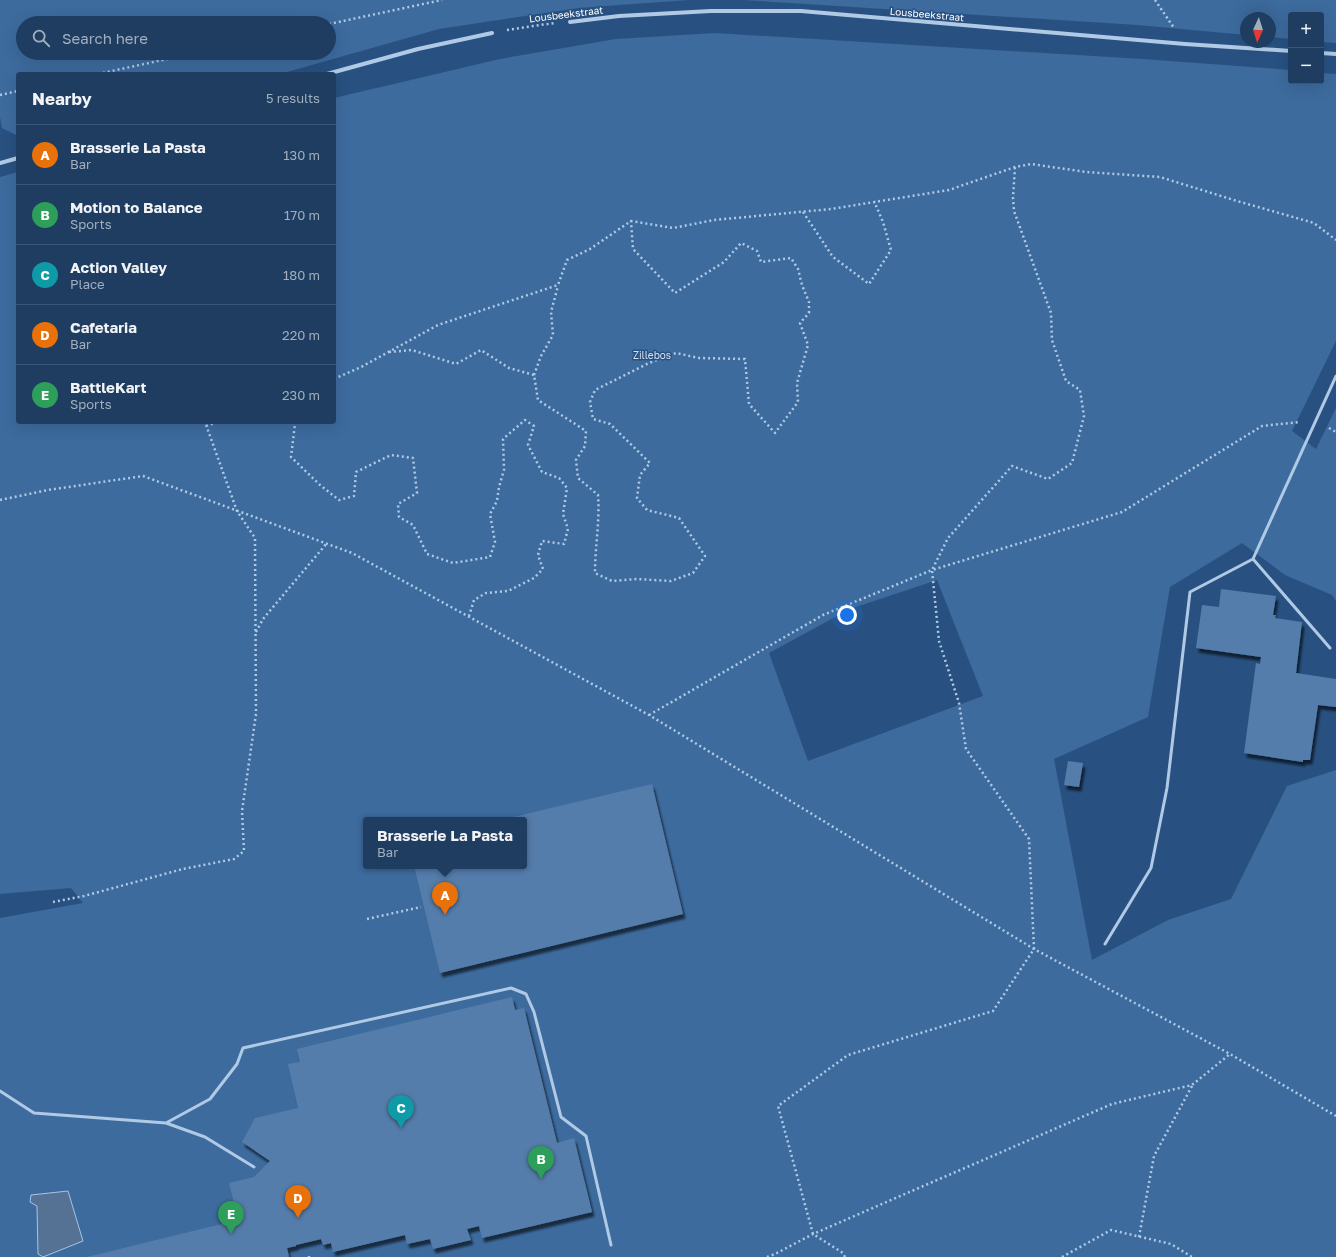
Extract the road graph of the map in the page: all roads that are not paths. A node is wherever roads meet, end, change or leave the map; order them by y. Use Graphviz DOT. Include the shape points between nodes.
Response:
graph roads {
  1 [pos="570,22"];
  2 [pos="492,33"];
  3 [pos="1288,51"];
  4 [pos="1324,53"];
  5 [pos="1336,54"];
  6 [pos="334,72"];
  7 [pos="0,158"];
  8 [pos="16,159"];
  9 [pos="1,163"];
  10 [pos="1336,376"];
  11 [pos="1253,559"];
  12 [pos="1330,648"];
  13 [pos="1105,944"];
  14 [pos="0,1091"];
  15 [pos="166,1123"];
  16 [pos="254,1167"];
  17 [pos="611,1245"];
  1 -- 3 [label="street, Lousbeekstraat" via="619,16 711,11 801,11"];
  2 -- 6 [label="street" via="418,49"];
  4 -- 5 [label="street"];
  7 -- 9 [label="lane"];
  8 -- 9 [label="street"];
  10 -- 11 [label="lane"];
  11 -- 12 [label="lane"];
  11 -- 13 [label="lane" via="1190,592 1167,788 1151,868"];
  14 -- 15 [label="lane" via="34,1112"];
  15 -- 16 [label="lane" via="205,1136"];
  15 -- 17 [label="lane" via="210,1099 237,1064 243,1048 511,988 526,994 534,1012 561,1117 586,1136"];
}
